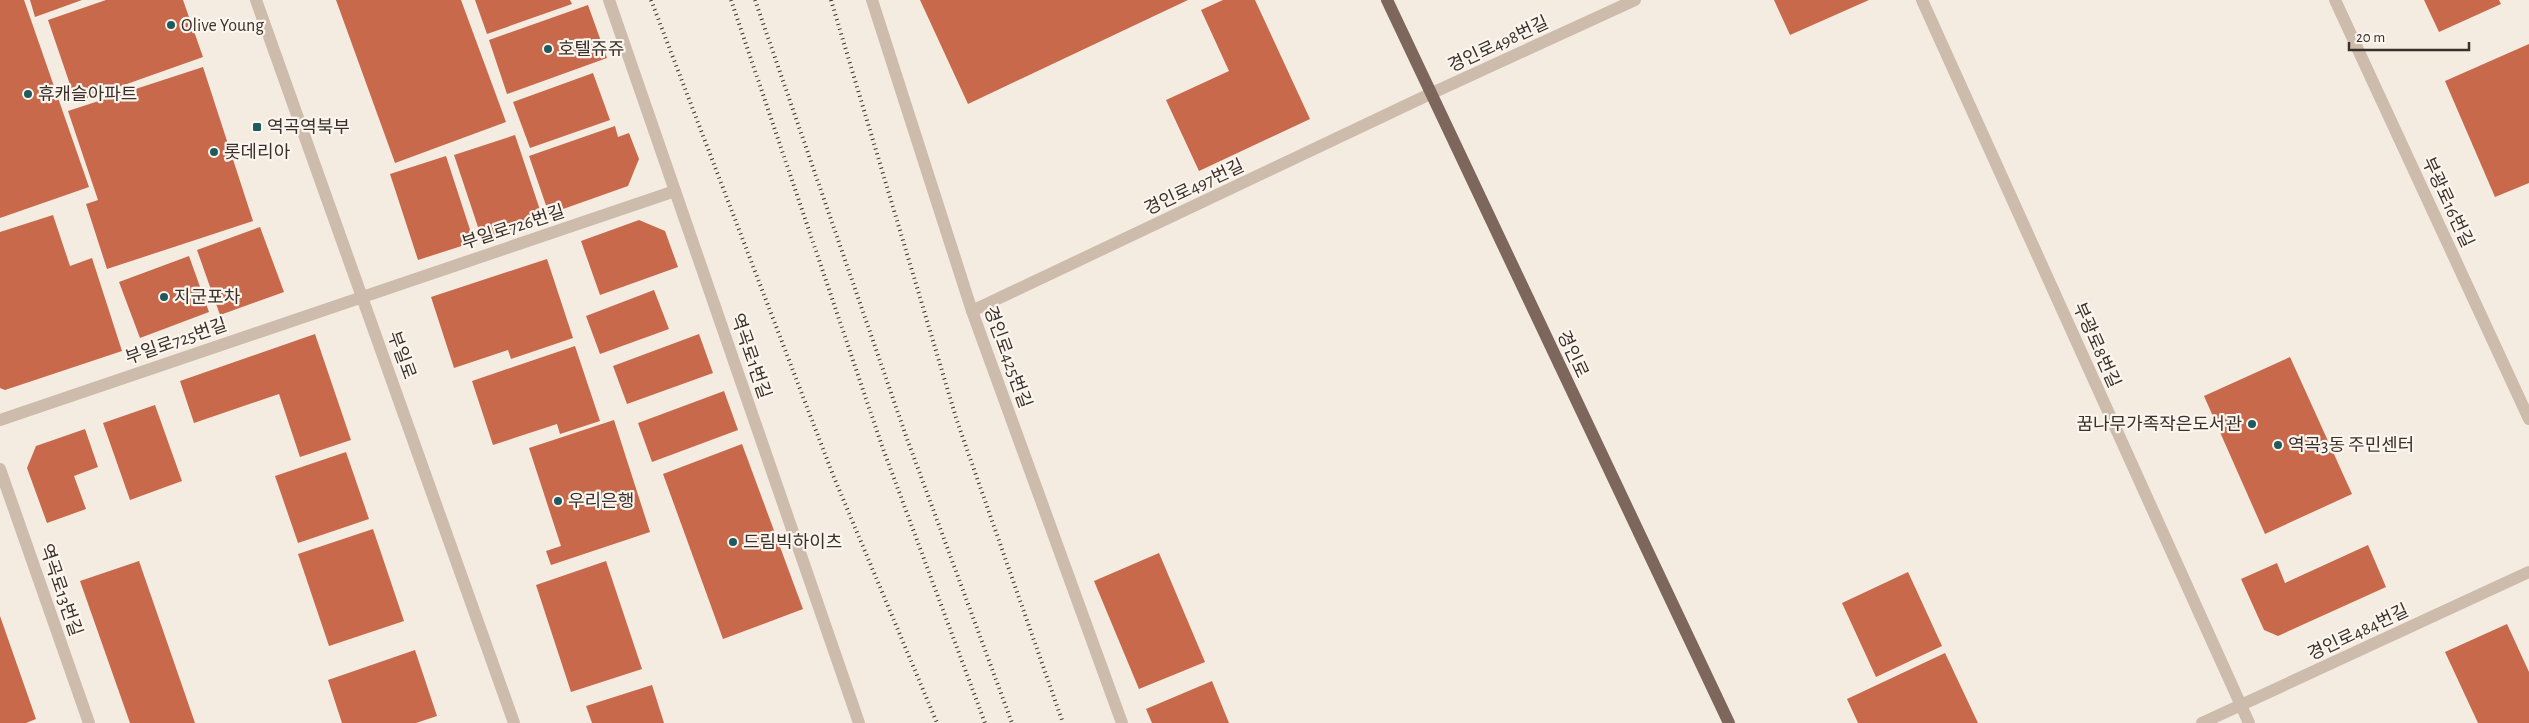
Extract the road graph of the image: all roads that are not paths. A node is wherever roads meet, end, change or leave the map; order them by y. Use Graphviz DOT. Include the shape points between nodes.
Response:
graph roads {
  1 [pos="256,0"];
  2 [pos="609,0"];
  3 [pos="872,0"];
  4 [pos="1386,0"];
  5 [pos="1635,0"];
  6 [pos="1922,0"];
  7 [pos="2335,0"];
  8 [pos="1430,94"];
  9 [pos="675,191"];
  10 [pos="362,295"];
  11 [pos="972,311"];
  12 [pos="2529,419"];
  13 [pos="0,420"];
  14 [pos="0,469"];
  15 [pos="2529,572"];
  16 [pos="2240,705"];
  17 [pos="89,723"];
  18 [pos="514,723"];
  19 [pos="859,723"];
  20 [pos="1122,723"];
  21 [pos="1729,723"];
  22 [pos="2202,723"];
  23 [pos="2249,723"];
  1 -- 10 [label="street, 부일로"];
  2 -- 9 [label="street, 역곡로1번길"];
  3 -- 11 [label="street, 경인로425번길"];
  4 -- 8 [label="main road, 경인로"];
  5 -- 8 [label="street, 경인로498번길"];
  6 -- 16 [label="street, 부광로8번길"];
  7 -- 12 [label="street, 부광로16번길"];
  8 -- 11 [label="street, 경인로497번길"];
  8 -- 21 [label="main road, 경인로"];
  9 -- 10 [label="street, 부일로726번길"];
  9 -- 19 [label="street, 역곡로1번길"];
  10 -- 13 [label="street, 부일로725번길"];
  10 -- 18 [label="street, 부일로"];
  11 -- 20 [label="street, 경인로425번길"];
  14 -- 17 [label="street, 역곡로13번길"];
  15 -- 16 [label="street, 경인로484번길"];
  16 -- 22 [label="street, 경인로484번길"];
  16 -- 23 [label="street, 부광로8번길"];
}
